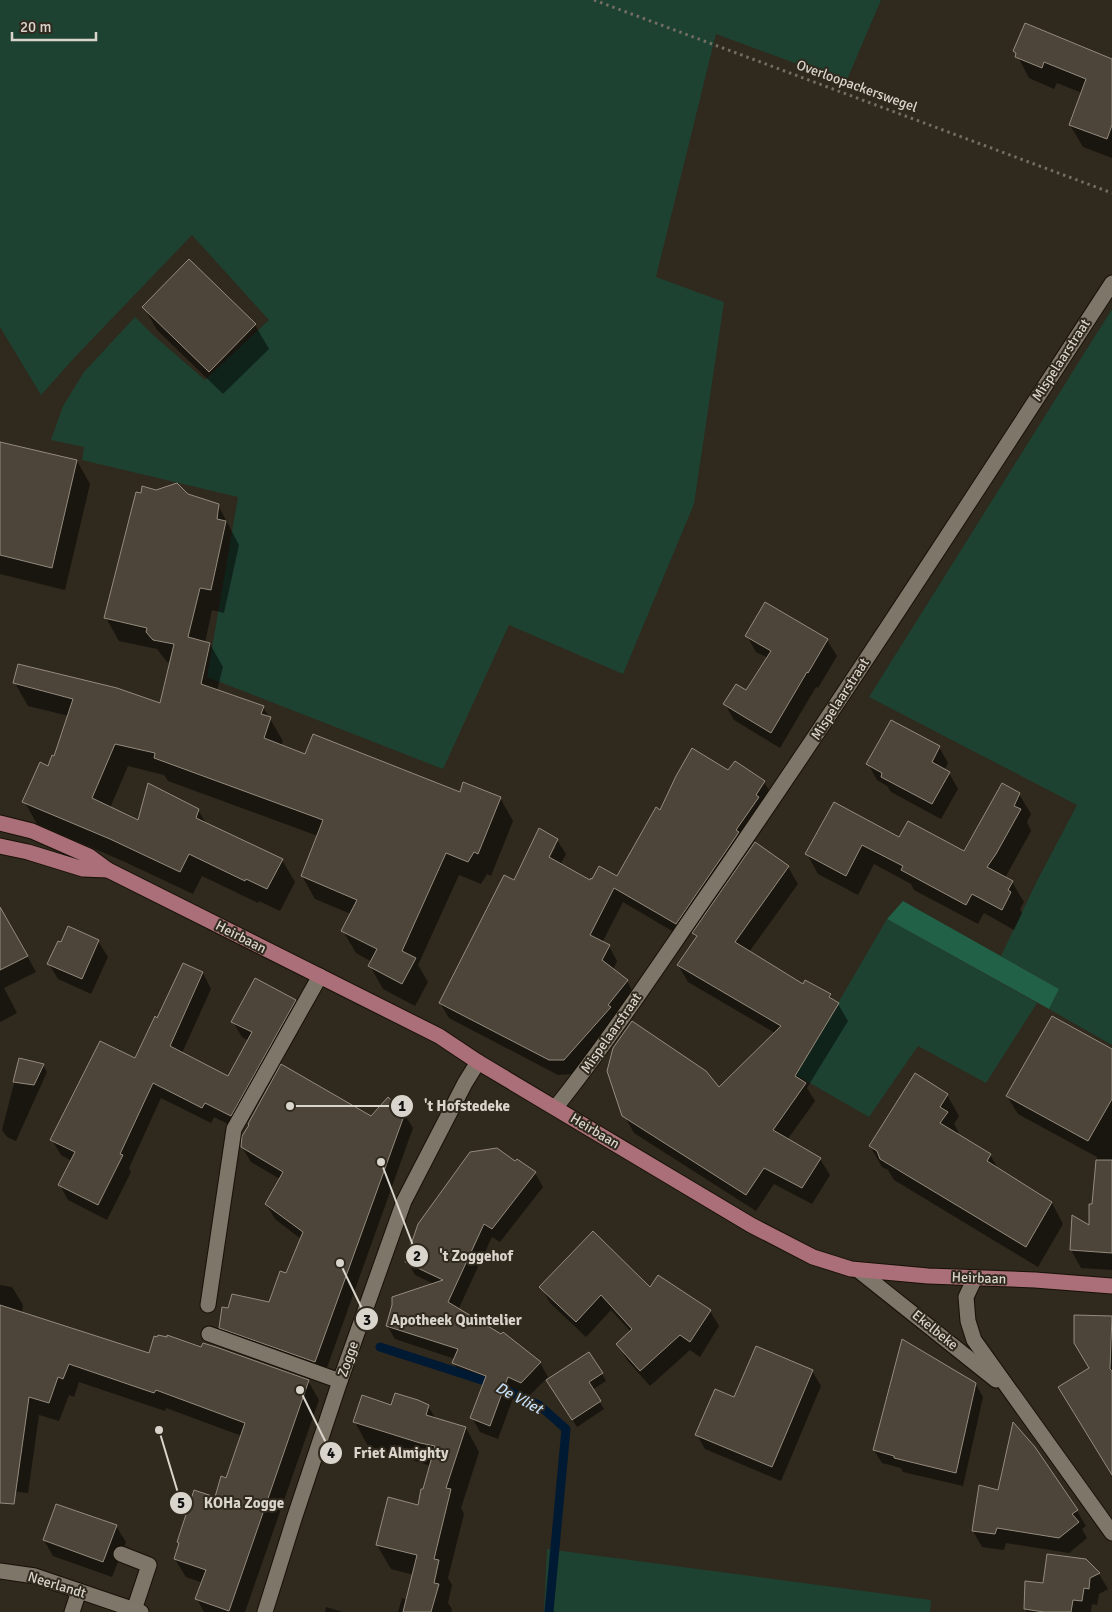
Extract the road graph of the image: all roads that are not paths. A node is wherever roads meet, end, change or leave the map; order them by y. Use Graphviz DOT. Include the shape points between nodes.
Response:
graph roads {
  1 [pos="1112,283"];
  2 [pos="0,823"];
  3 [pos="0,846"];
  4 [pos="108,870"];
  5 [pos="320,976"];
  6 [pos="478,1062"];
  7 [pos="556,1107"];
  8 [pos="858,1270"];
  9 [pos="975,1278"];
  10 [pos="1112,1286"];
  11 [pos="208,1306"];
  12 [pos="209,1334"];
  13 [pos="340,1381"];
  14 [pos="1011,1391"];
  15 [pos="1112,1533"];
  16 [pos="121,1554"];
  17 [pos="0,1571"];
  18 [pos="79,1591"];
  19 [pos="137,1611"];
  20 [pos="72,1612"];
  21 [pos="265,1612"];
  1 -- 7 [label="street, Mispelaarstraat" via="799,761"];
  2 -- 4 [label="main road, Heirbaan" via="32,831 89,856"];
  3 -- 4 [label="main road, Heirbaan" via="83,868"];
  4 -- 5 [label="main road, Heirbaan"];
  5 -- 6 [label="main road, Heirbaan" via="439,1036"];
  5 -- 11 [label="street" via="234,1129"];
  6 -- 7 [label="main road, Heirbaan"];
  6 -- 13 [label="street, Zogge" via="404,1201"];
  7 -- 8 [label="main road, Heirbaan" via="751,1225 813,1256"];
  8 -- 9 [label="main road, Heirbaan"];
  8 -- 14 [label="street, Ekelbeke"];
  9 -- 10 [label="main road, Heirbaan"];
  9 -- 14 [label="street, Ekelbeke" via="966,1298 974,1340"];
  12 -- 13 [label="street"];
  13 -- 21 [label="street, Zogge"];
  14 -- 15 [label="street, Ekelbeke"];
  16 -- 19 [label="street" via="149,1565"];
  17 -- 18 [label="street, Neerlandt" via="35,1576"];
  18 -- 19 [label="street, Neerlandt"];
  18 -- 20 [label="street"];
}
